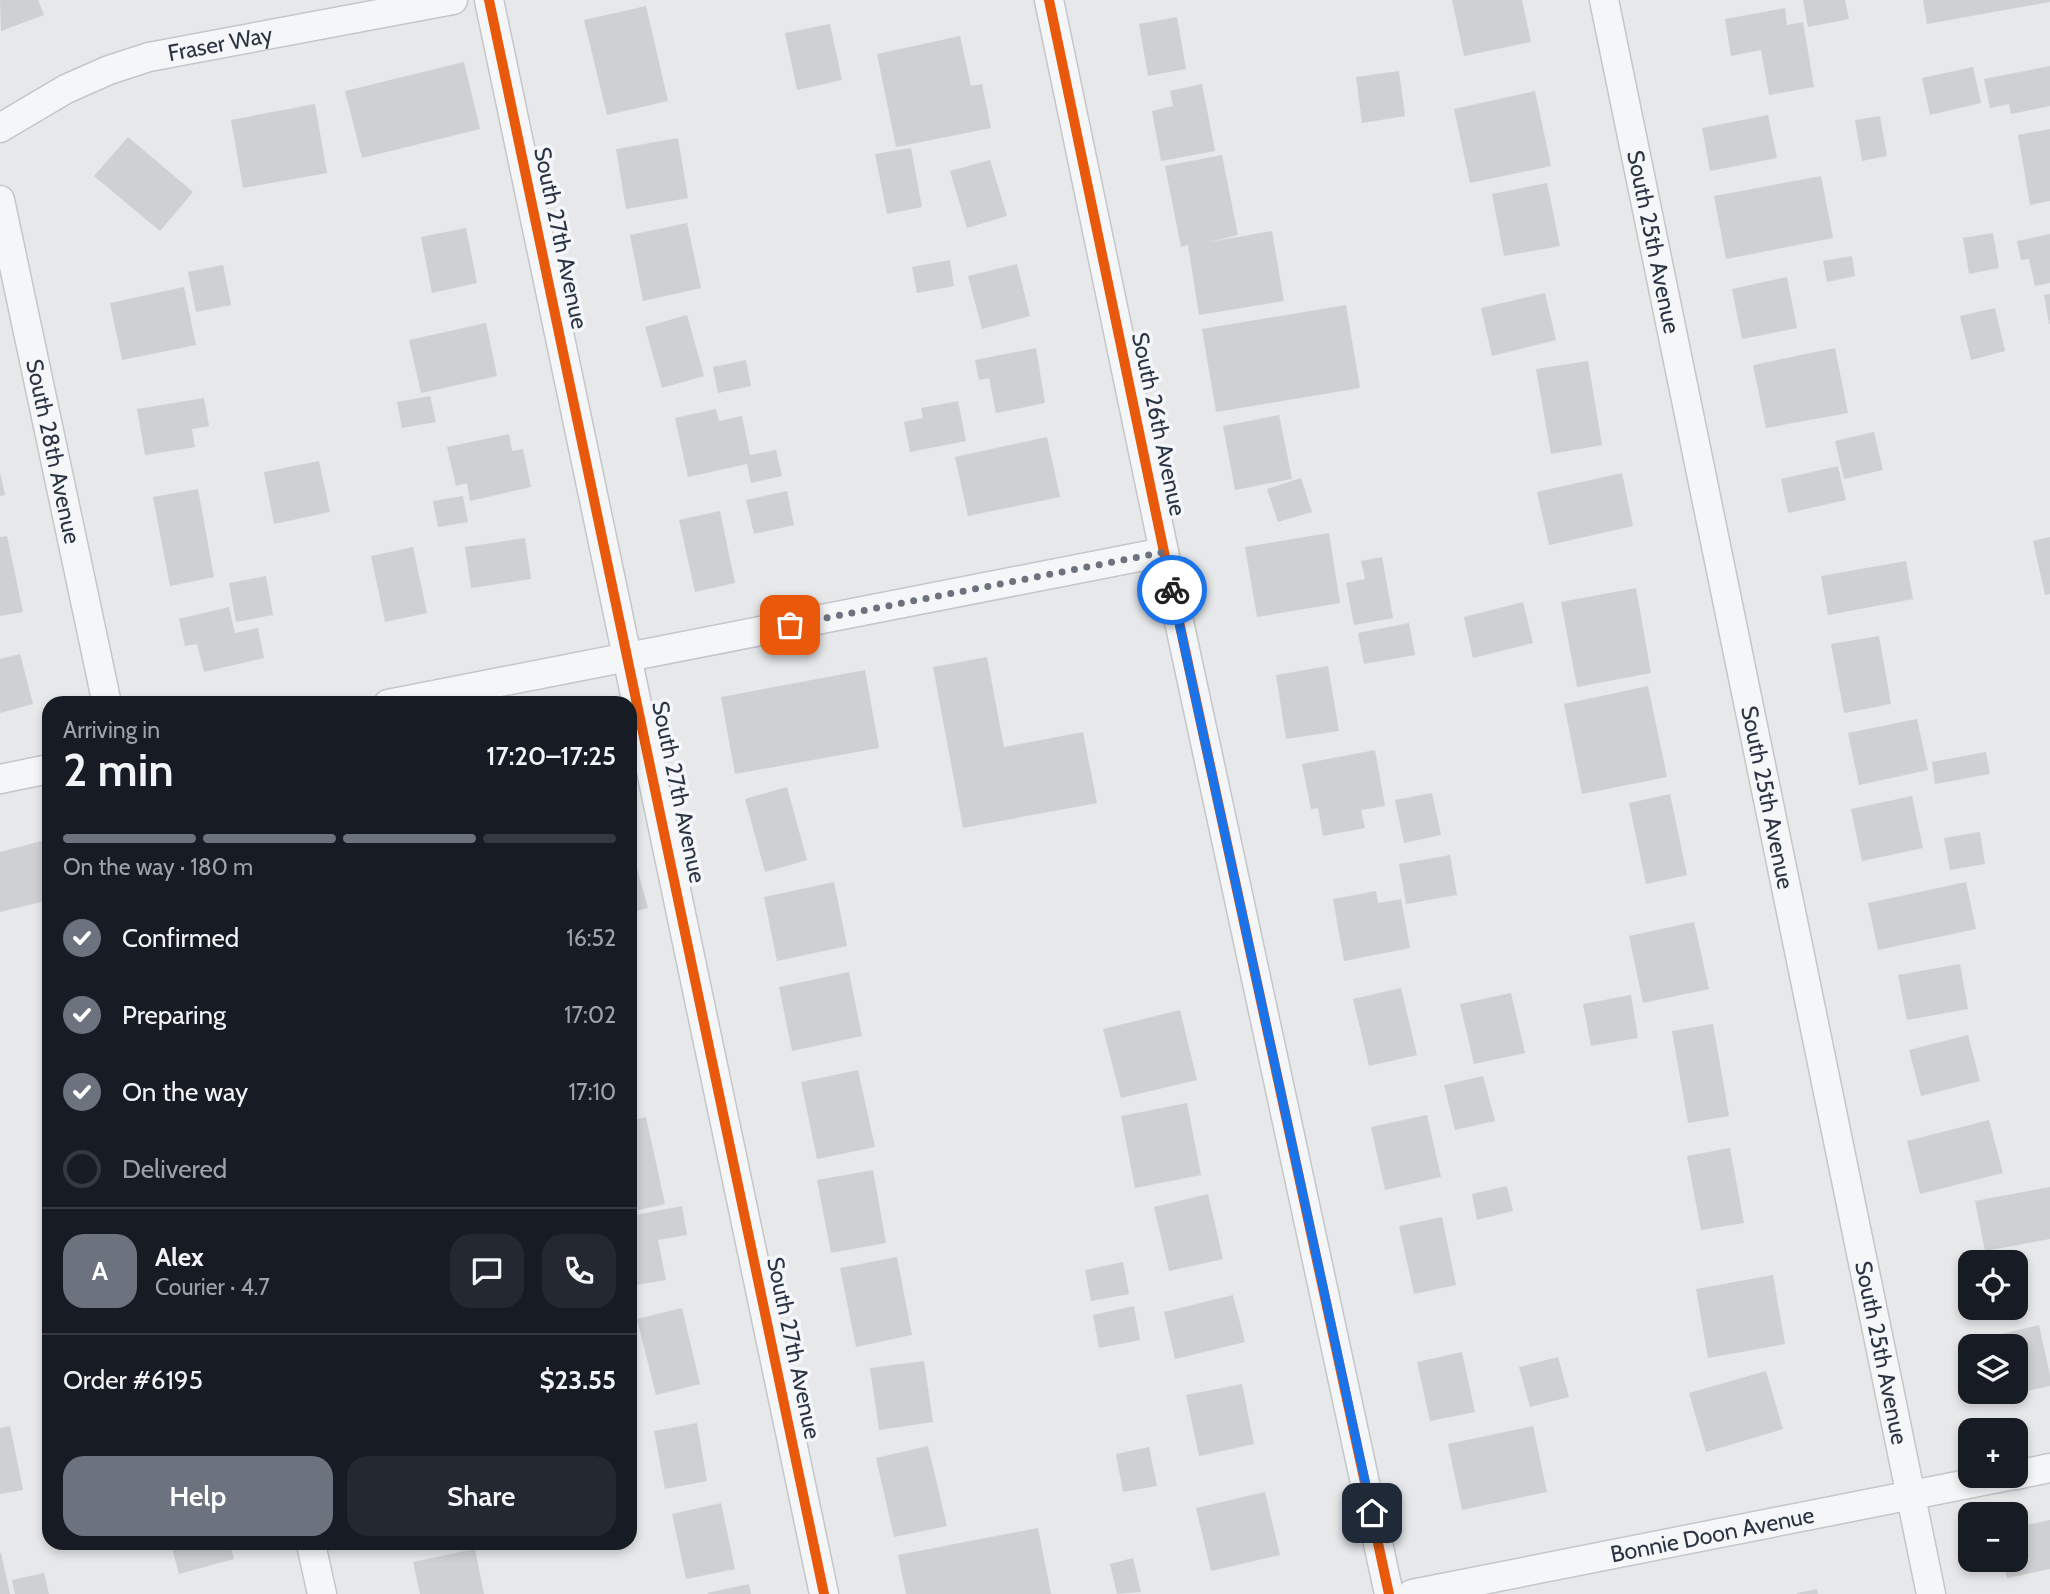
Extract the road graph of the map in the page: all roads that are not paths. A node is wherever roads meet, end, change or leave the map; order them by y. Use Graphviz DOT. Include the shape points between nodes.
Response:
graph roads {
  1 [pos="453,0"];
  2 [pos="489,0"];
  3 [pos="1049,0"];
  4 [pos="1604,0"];
  5 [pos="0,128"];
  6 [pos="0,200"];
  7 [pos="1164,552"];
  8 [pos="629,657"];
  9 [pos="105,696"];
  10 [pos="428,696"];
  11 [pos="42,770"];
  12 [pos="0,779"];
  13 [pos="2050,1468"];
  14 [pos="2028,1472"];
  15 [pos="1958,1486"];
  16 [pos="1911,1495"];
  17 [pos="312,1550"];
  18 [pos="322,1594"];
  19 [pos="824,1594"];
  20 [pos="1389,1594"];
  21 [pos="1412,1594"];
  22 [pos="1931,1594"];
  1 -- 5 [label="street, Fraser Way" via="149,57 66,89"];
  2 -- 8 [label="street, South 27th Avenue"];
  3 -- 7 [label="street, South 26th Avenue"];
  4 -- 16 [label="street, South 25th Avenue"];
  6 -- 9 [label="street, South 28th Avenue"];
  7 -- 8 [label="street"];
  7 -- 20 [label="street, South 26th Avenue"];
  8 -- 10 [label="street"];
  8 -- 19 [label="street, South 27th Avenue"];
  11 -- 12 [label="street"];
  13 -- 14 [label="street, Bonnie Doon Avenue"];
  15 -- 16 [label="street, Bonnie Doon Avenue"];
  16 -- 21 [label="street, Bonnie Doon Avenue"];
  16 -- 22 [label="street, South 25th Avenue"];
  17 -- 18 [label="street"];
}
